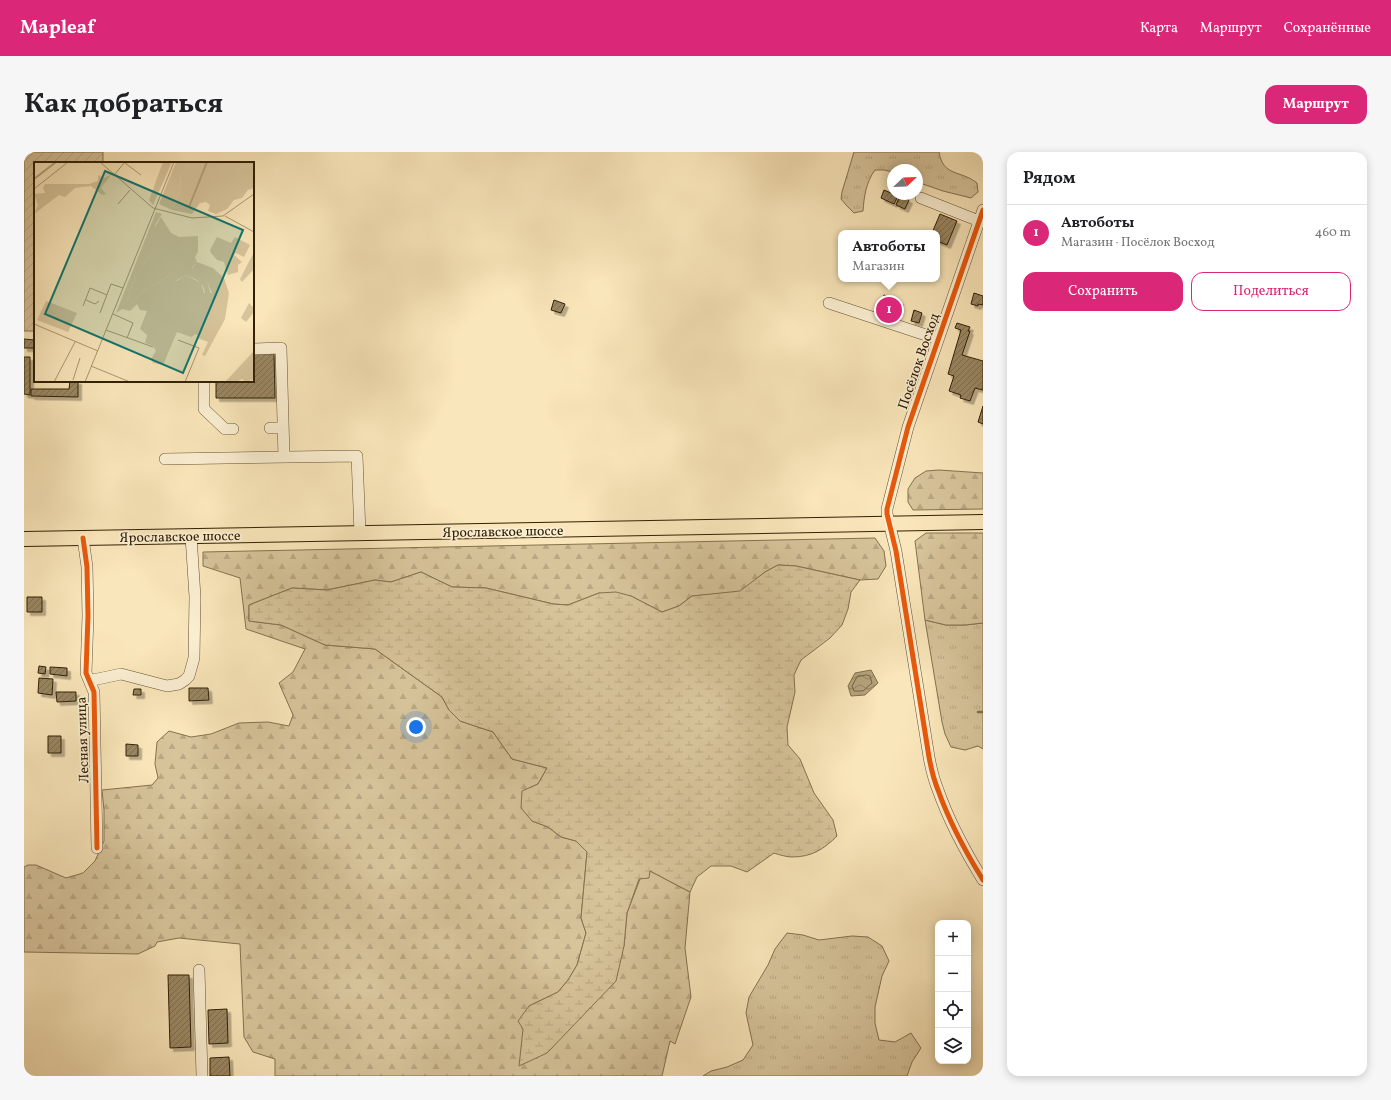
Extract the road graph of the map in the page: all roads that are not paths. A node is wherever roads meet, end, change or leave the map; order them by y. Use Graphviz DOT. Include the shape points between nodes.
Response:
graph roads {
  1 [pos="923,199"];
  2 [pos="983,210"];
  3 [pos="979,221"];
  4 [pos="829,303"];
  5 [pos="938,339"];
  6 [pos="254,349"];
  7 [pos="204,382"];
  8 [pos="270,428"];
  9 [pos="283,428"];
  10 [pos="233,429"];
  11 [pos="284,457"];
  12 [pos="165,459"];
  13 [pos="983,522"];
  14 [pos="890,523"];
  15 [pos="360,533"];
  16 [pos="191,536"];
  17 [pos="83,538"];
  18 [pos="24,539"];
  19 [pos="88,678"];
  20 [pos="97,848"];
  21 [pos="983,880"];
  22 [pos="198,970"];
  23 [pos="202,1076"];
  1 -- 3 [label="street"];
  2 -- 3 [label="street, Посёлок Восход"];
  3 -- 5 [label="street, Посёлок Восход"];
  4 -- 5 [label="street"];
  5 -- 14 [label="street, Посёлок Восход" via="908,427 888,509"];
  6 -- 9 [label="street" via="281,348"];
  7 -- 10 [label="street" via="204,409 225,429"];
  8 -- 9 [label="street"];
  9 -- 11 [label="street"];
  11 -- 12 [label="street"];
  11 -- 15 [label="street" via="357,456"];
  13 -- 14 [label="main road, Ярославское шоссе"];
  14 -- 15 [label="main road, Ярославское шоссе"];
  14 -- 21 [label="street, Посёлок Восход" via="929,757 937,789 969,857"];
  15 -- 16 [label="main road, Ярославское шоссе"];
  16 -- 17 [label="main road, Ярославское шоссе"];
  16 -- 19 [label="street" via="195,597 194,658 189,676 179,684 167,686 121,674 93,680"];
  17 -- 18 [label="main road, Ярославское шоссе"];
  17 -- 19 [label="street, Лесная улица" via="88,616 85,667"];
  19 -- 20 [label="street, Лесная улица" via="94,692"];
  22 -- 23 [label="street"];
}
